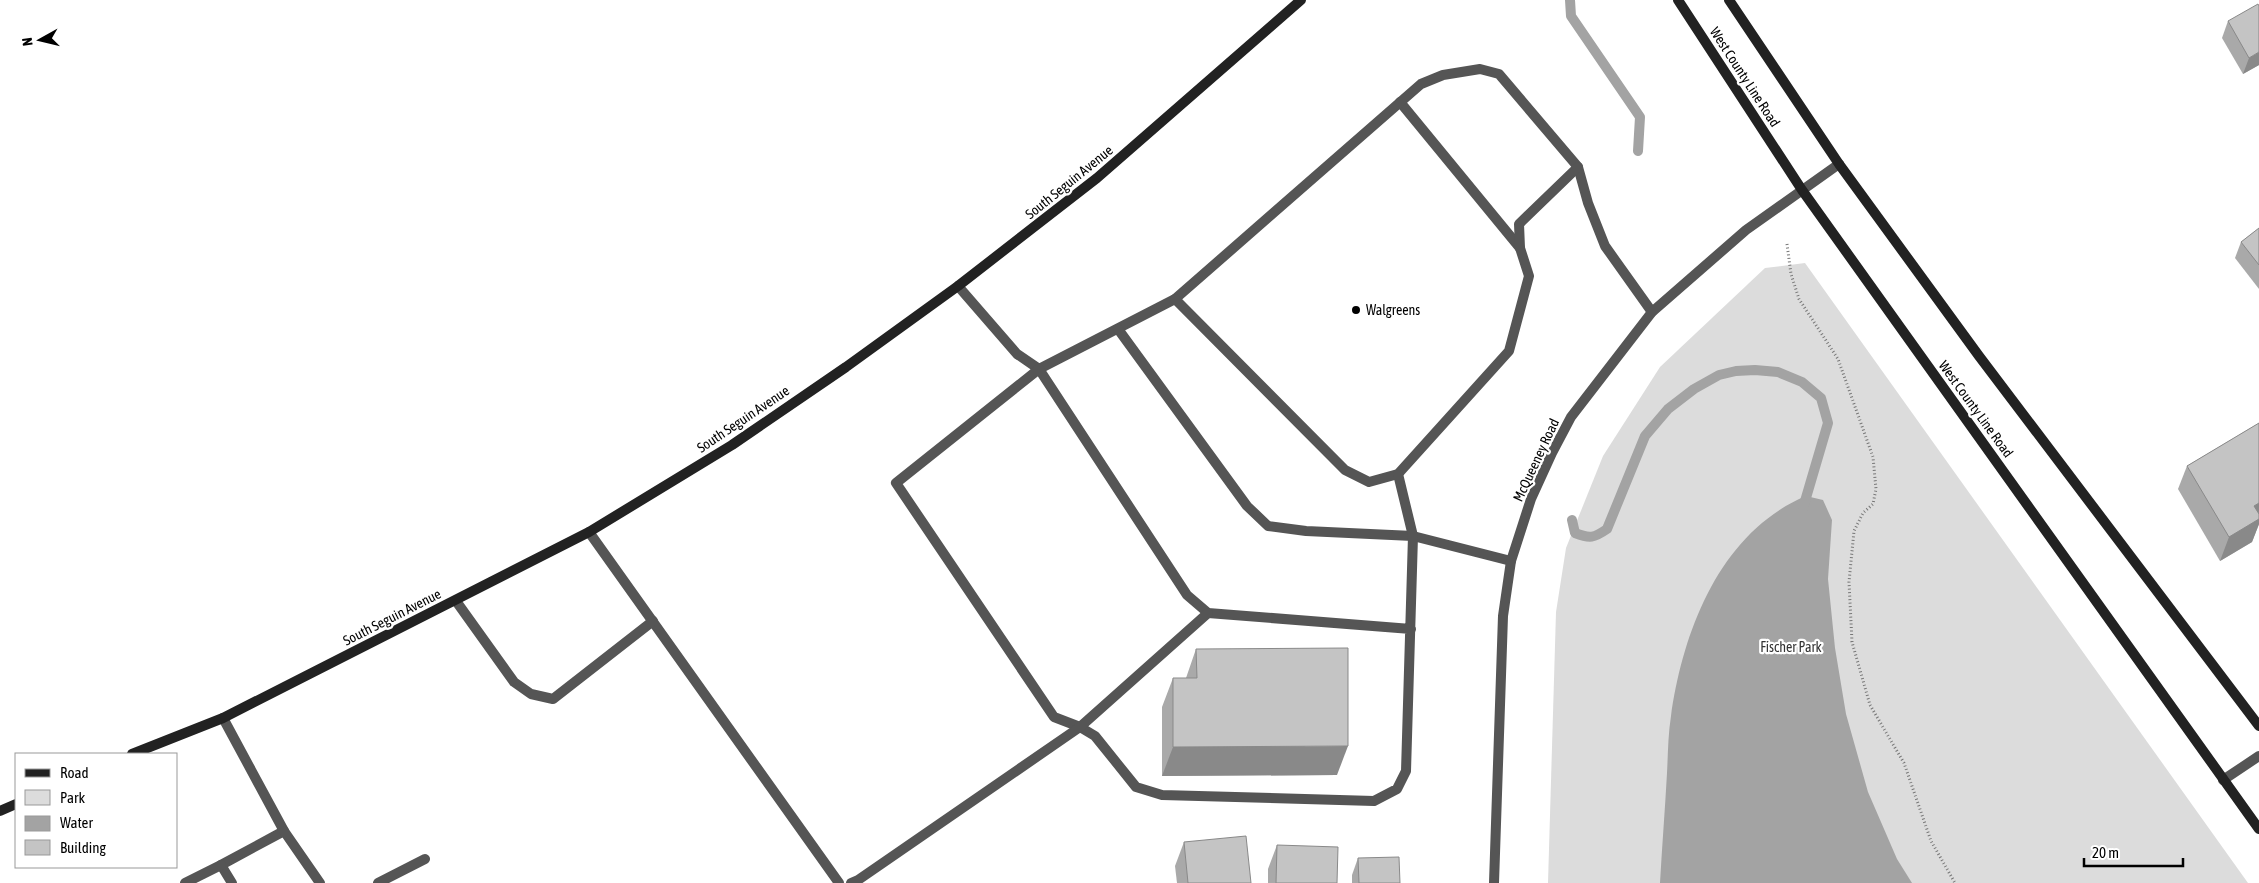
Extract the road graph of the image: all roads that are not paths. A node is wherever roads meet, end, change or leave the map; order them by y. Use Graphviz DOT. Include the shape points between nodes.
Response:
graph roads {
  1 [pos="1301,0"];
  2 [pos="1678,0"];
  3 [pos="1729,0"];
  4 [pos="1400,102"];
  5 [pos="1839,164"];
  6 [pos="1578,167"];
  7 [pos="1802,190"];
  8 [pos="1520,248"];
  9 [pos="958,286"];
  10 [pos="1175,299"];
  11 [pos="1652,312"];
  12 [pos="1118,329"];
  13 [pos="1039,368"];
  14 [pos="1398,474"];
  15 [pos="589,532"];
  16 [pos="1413,536"];
  17 [pos="1511,561"];
  18 [pos="456,601"];
  19 [pos="1208,613"];
  20 [pos="654,621"];
  21 [pos="1411,629"];
  22 [pos="223,718"];
  23 [pos="2259,726"];
  24 [pos="1080,727"];
  25 [pos="135,753"];
  26 [pos="2259,756"];
  27 [pos="2224,780"];
  28 [pos="15,804"];
  29 [pos="0,811"];
  30 [pos="2259,829"];
  31 [pos="284,831"];
  32 [pos="425,859"];
  33 [pos="221,865"];
  34 [pos="185,883"];
  35 [pos="232,883"];
  36 [pos="320,883"];
  37 [pos="378,883"];
  38 [pos="839,883"];
  39 [pos="851,883"];
  40 [pos="1494,883"];
  1 -- 9 [label="main road, South Seguin Avenue" via="1097,178"];
  2 -- 7 [label="main road, West County Line Road"];
  3 -- 5 [label="main road, West County Line Road"];
  4 -- 6 [label="street" via="1421,84 1443,75 1480,68 1499,74"];
  4 -- 8 [label="street"];
  4 -- 10 [label="street"];
  5 -- 7 [label="street, McQueeney Road"];
  5 -- 23 [label="main road, West County Line Road" via="1979,356"];
  6 -- 8 [label="street" via="1519,224"];
  6 -- 11 [label="street" via="1605,246"];
  7 -- 11 [label="street, McQueeney Road" via="1746,230"];
  7 -- 27 [label="main road, West County Line Road"];
  8 -- 14 [label="street" via="1529,276 1509,351"];
  9 -- 13 [label="street" via="1017,354"];
  9 -- 15 [label="main road, South Seguin Avenue" via="732,444"];
  10 -- 12 [label="street"];
  10 -- 14 [label="street" via="1345,470 1369,482"];
  11 -- 17 [label="street, McQueeney Road" via="1571,417 1531,499"];
  12 -- 13 [label="street"];
  12 -- 16 [label="street" via="1247,506 1268,526"];
  13 -- 19 [label="street" via="1187,595"];
  13 -- 24 [label="street" via="896,483 1054,717"];
  14 -- 16 [label="street"];
  15 -- 18 [label="main road, South Seguin Avenue"];
  15 -- 20 [label="street"];
  16 -- 17 [label="street"];
  16 -- 21 [label="street"];
  17 -- 40 [label="street, McQueeney Road" via="1500,658"];
  18 -- 20 [label="street" via="514,682 531,694 552,699"];
  18 -- 22 [label="main road, South Seguin Avenue"];
  19 -- 21 [label="street"];
  19 -- 24 [label="street"];
  20 -- 38 [label="street"];
  21 -- 24 [label="street" via="1406,771 1397,788 1374,800 1162,796 1136,787 1095,736"];
  22 -- 25 [label="main road, South Seguin Avenue"];
  22 -- 31 [label="street"];
  24 -- 39 [label="street"];
  26 -- 27 [label="street"];
  27 -- 30 [label="main road, West County Line Road"];
  28 -- 29 [label="main road"];
  31 -- 33 [label="street"];
  31 -- 36 [label="street"];
  32 -- 37 [label="street"];
  33 -- 34 [label="street"];
  33 -- 35 [label="street"];
}
